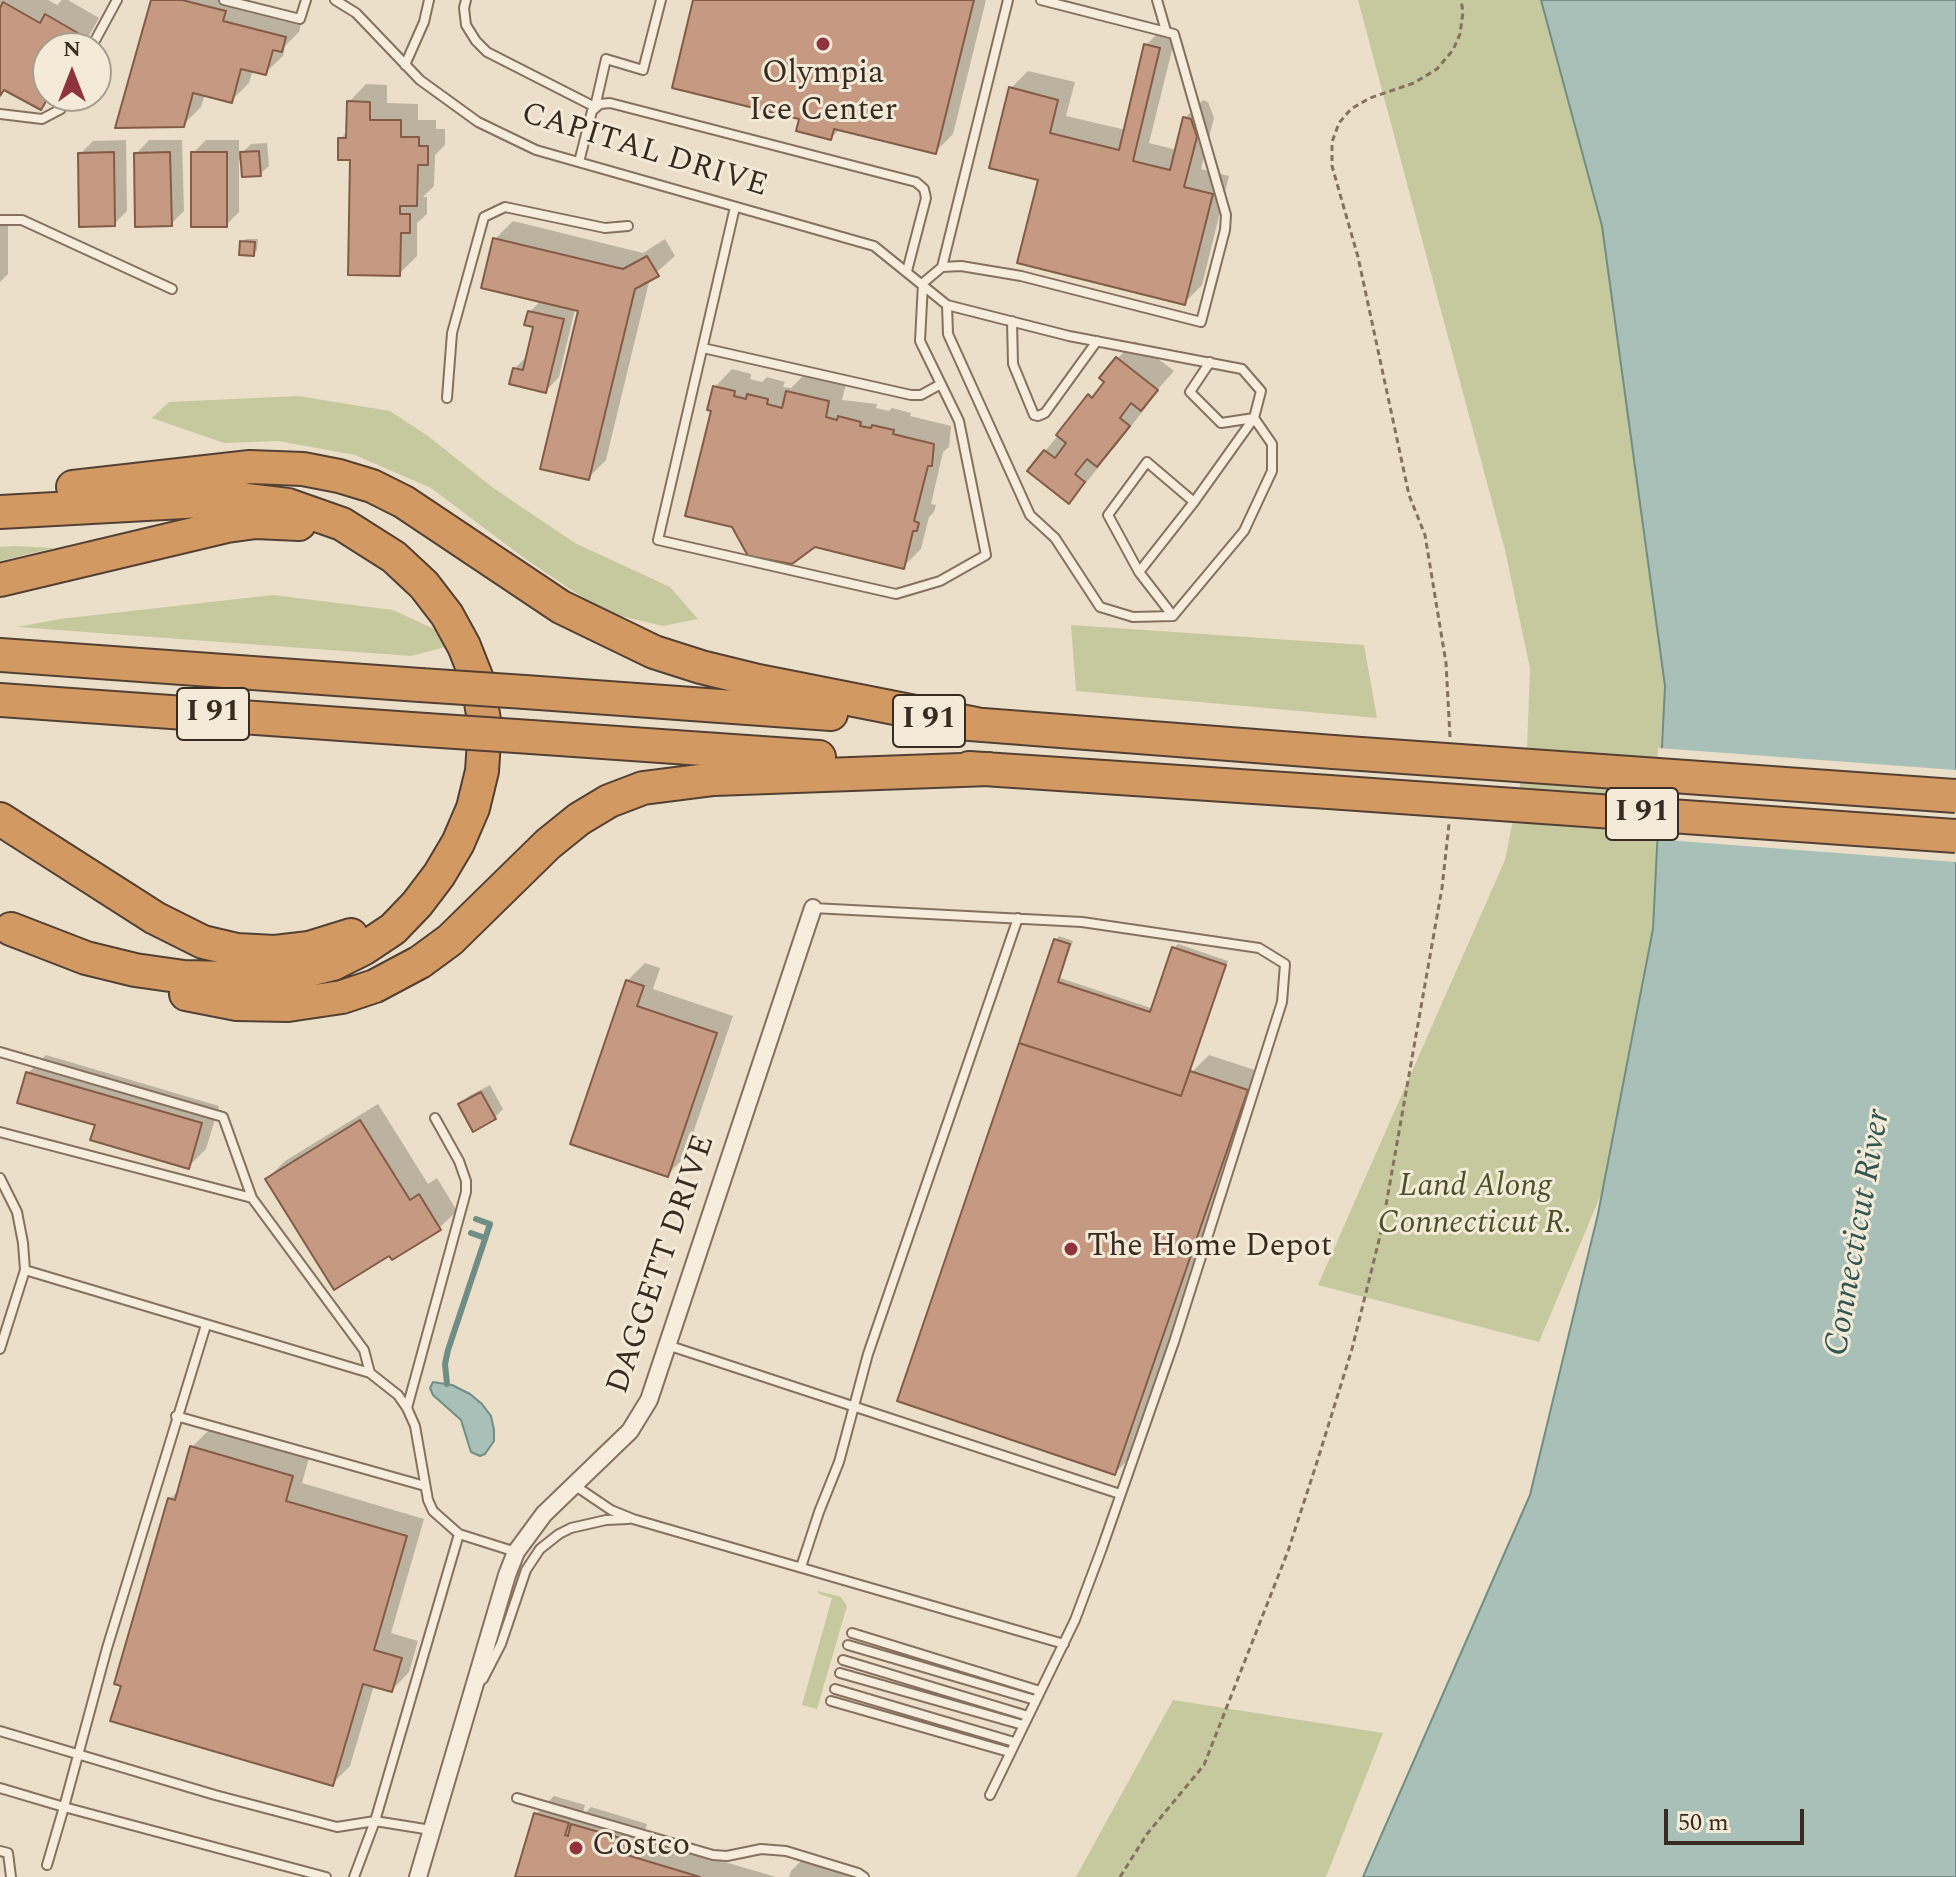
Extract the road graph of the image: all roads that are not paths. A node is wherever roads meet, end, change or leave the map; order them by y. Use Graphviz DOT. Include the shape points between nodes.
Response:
graph roads {
  1 [pos="117,0"];
  2 [pos="224,0"];
  3 [pos="306,0"];
  4 [pos="335,0"];
  5 [pos="429,0"];
  6 [pos="466,0"];
  7 [pos="661,0"];
  8 [pos="1008,0"];
  9 [pos="1041,0"];
  10 [pos="1157,0"];
  11 [pos="1166,31"];
  12 [pos="100,32"];
  13 [pos="405,65"];
  14 [pos="595,107"];
  15 [pos="55,112"];
  16 [pos="0,114"];
  17 [pos="579,162"];
  18 [pos="735,207"];
  19 [pos="0,220"];
  20 [pos="628,226"];
  21 [pos="942,267"];
  22 [pos="907,271"];
  23 [pos="923,283"];
  24 [pos="172,289"];
  25 [pos="947,305"];
  26 [pos="1012,321"];
  27 [pos="1097,341"];
  28 [pos="703,348"];
  29 [pos="1210,362"];
  30 [pos="941,384"];
  31 [pos="447,398"];
  32 [pos="1254,418"];
  33 [pos="0,495"];
  34 [pos="1194,502"];
  35 [pos="0,512"];
  36 [pos="1139,572"];
  37 [pos="0,580"];
  38 [pos="435,599"];
  39 [pos="1173,616"];
  40 [pos="0,655"];
  41 [pos="0,700"];
  42 [pos="976,724"];
  43 [pos="989,769"];
  44 [pos="1956,796"];
  45 [pos="0,819"];
  46 [pos="1956,836"];
  47 [pos="458,843"];
  48 [pos="813,908"];
  49 [pos="1018,918"];
  50 [pos="5,926"];
  51 [pos="0,1052"];
  52 [pos="435,1118"];
  53 [pos="0,1132"];
  54 [pos="0,1178"];
  55 [pos="252,1198"];
  56 [pos="25,1270"];
  57 [pos="206,1325"];
  58 [pos="667,1345"];
  59 [pos="0,1349"];
  60 [pos="370,1373"];
  61 [pos="407,1408"];
  62 [pos="855,1408"];
  63 [pos="176,1416"];
  64 [pos="573,1485"];
  65 [pos="425,1486"];
  66 [pos="1120,1494"];
  67 [pos="633,1519"];
  68 [pos="459,1534"];
  69 [pos="516,1552"];
  70 [pos="801,1567"];
  71 [pos="852,1633"];
  72 [pos="1064,1644"];
  73 [pos="848,1645"];
  74 [pos="843,1660"];
  75 [pos="840,1673"];
  76 [pos="835,1689"];
  77 [pos="1040,1691"];
  78 [pos="1035,1700"];
  79 [pos="831,1701"];
  80 [pos="1028,1716"];
  81 [pos="1023,1725"];
  82 [pos="0,1731"];
  83 [pos="460,1735"];
  84 [pos="1014,1742"];
  85 [pos="1009,1752"];
  86 [pos="79,1754"];
  87 [pos="0,1788"];
  88 [pos="990,1795"];
  89 [pos="517,1798"];
  90 [pos="64,1807"];
  91 [pos="375,1821"];
  92 [pos="431,1830"];
  93 [pos="0,1851"];
  94 [pos="47,1865"];
  95 [pos="11,1877"];
  96 [pos="326,1877"];
  97 [pos="354,1877"];
  98 [pos="418,1877"];
  99 [pos="864,1877"];
  1 -- 12 [label="lane"];
  2 -- 3 [label="lane" via="300,19"];
  4 -- 13 [label="lane, CAPITAL DRIVE" via="356,13"];
  5 -- 13 [label="lane"];
  6 -- 14 [label="lane" via="466,25 487,52"];
  7 -- 14 [label="lane" via="643,70 606,59"];
  8 -- 21 [label="lane"];
  9 -- 11 [label="lane"];
  10 -- 11 [label="lane"];
  11 -- 21 [label="lane" via="1175,37 1226,215 1201,322 1021,276"];
  13 -- 17 [label="lane, CAPITAL DRIVE" via="478,122 536,150"];
  14 -- 17 [label="lane"];
  14 -- 22 [label="lane" via="610,103 916,182 926,198"];
  15 -- 16 [label="lane" via="42,119"];
  17 -- 18 [label="lane, CAPITAL DRIVE"];
  18 -- 22 [label="lane, CAPITAL DRIVE" via="874,246"];
  18 -- 28 [label="lane"];
  19 -- 24 [label="lane" via="22,220"];
  20 -- 31 [label="lane" via="605,228 505,207 484,217 452,333"];
  21 -- 23 [label="lane"];
  22 -- 23 [label="lane, CAPITAL DRIVE"];
  23 -- 25 [label="lane, CAPITAL DRIVE"];
  23 -- 30 [label="lane" via="920,341"];
  25 -- 26 [label="lane"];
  25 -- 39 [label="lane" via="948,334 1030,515 1055,538 1100,607 1133,617"];
  26 -- 27 [label="lane"];
  26 -- 27 [label="lane" via="1013,364 1038,416"];
  27 -- 29 [label="lane"];
  28 -- 30 [label="lane" via="911,395"];
  28 -- 30 [label="lane" via="658,540 896,594 940,581 986,555 959,421"];
  29 -- 32 [label="lane" via="1242,369 1261,391"];
  29 -- 32 [label="lane" via="1190,392 1221,423"];
  32 -- 34 [label="lane"];
  32 -- 39 [label="lane" via="1272,444 1272,471 1244,531"];
  33 -- 42 [label="highway" via="250,467 321,471 396,498 561,607 654,652 758,681"];
  34 -- 36 [label="lane"];
  34 -- 36 [label="lane" via="1147,462 1108,515"];
  35 -- 38 [label="highway" via="221,499 288,505 342,524 377,544"];
  36 -- 39 [label="lane"];
  37 -- 38 [label="highway" via="227,526 287,522 341,533 375,549"];
  38 -- 47 [label="highway" via="464,646 484,711 480,784"];
  40 -- 42 [label="highway, I 91, bridge"];
  41 -- 43 [label="highway, I 91, bridge"];
  42 -- 44 [label="highway, I 91, bridge"];
  43 -- 46 [label="highway, I 91, bridge"];
  43 -- 50 [label="highway" via="695,781 631,792 568,827 428,957 375,986 314,1003 254,1005 182,993 111,972"];
  45 -- 47 [label="highway" via="170,927 203,942 257,952 309,948 371,926 418,892"];
  47 -- 50 [label="highway" via="429,890 393,929 348,957 286,977 210,979 135,970 86,958"];
  48 -- 49 [label="lane"];
  48 -- 58 [label="street, DAGGETT DRIVE"];
  49 -- 62 [label="lane" via="868,1354"];
  49 -- 66 [label="lane" via="1259,948 1285,964 1282,1002"];
  51 -- 55 [label="lane" via="223,1117"];
  52 -- 61 [label="lane" via="459,1161 466,1192"];
  53 -- 55 [label="lane"];
  54 -- 56 [label="lane" via="17,1212"];
  55 -- 60 [label="lane" via="364,1350"];
  56 -- 57 [label="lane"];
  56 -- 59 [label="lane"];
  57 -- 60 [label="lane"];
  57 -- 63 [label="lane"];
  58 -- 62 [label="lane"];
  58 -- 64 [label="street, DAGGETT DRIVE" via="638,1421"];
  60 -- 61 [label="lane"];
  61 -- 65 [label="lane"];
  62 -- 66 [label="lane"];
  62 -- 70 [label="lane"];
  63 -- 65 [label="lane"];
  63 -- 86 [label="lane"];
  64 -- 67 [label="lane"];
  64 -- 69 [label="street, DAGGETT DRIVE"];
  65 -- 68 [label="lane" via="433,1511"];
  66 -- 72 [label="lane"];
  67 -- 70 [label="lane"];
  67 -- 83 [label="lane" via="571,1528 548,1541 532,1559"];
  68 -- 69 [label="lane"];
  68 -- 91 [label="lane"];
  69 -- 83 [label="street, DAGGETT DRIVE"];
  70 -- 72 [label="lane"];
  71 -- 77 [label="lane"];
  72 -- 77 [label="lane"];
  73 -- 78 [label="lane"];
  74 -- 80 [label="lane"];
  75 -- 81 [label="lane"];
  76 -- 84 [label="lane"];
  77 -- 78 [label="lane"];
  78 -- 80 [label="lane"];
  79 -- 85 [label="lane"];
  80 -- 81 [label="lane"];
  81 -- 84 [label="lane"];
  82 -- 86 [label="lane"];
  83 -- 92 [label="street, DAGGETT DRIVE"];
  84 -- 85 [label="lane"];
  85 -- 88 [label="lane"];
  86 -- 90 [label="lane"];
  86 -- 91 [label="lane" via="337,1827"];
  87 -- 90 [label="lane"];
  89 -- 99 [label="lane" via="719,1857 761,1849 786,1851"];
  90 -- 94 [label="lane"];
  90 -- 96 [label="lane"];
  91 -- 92 [label="lane"];
  91 -- 97 [label="lane"];
  92 -- 98 [label="street, DAGGETT DRIVE"];
  93 -- 95 [label="lane" via="8,1853"];
}
